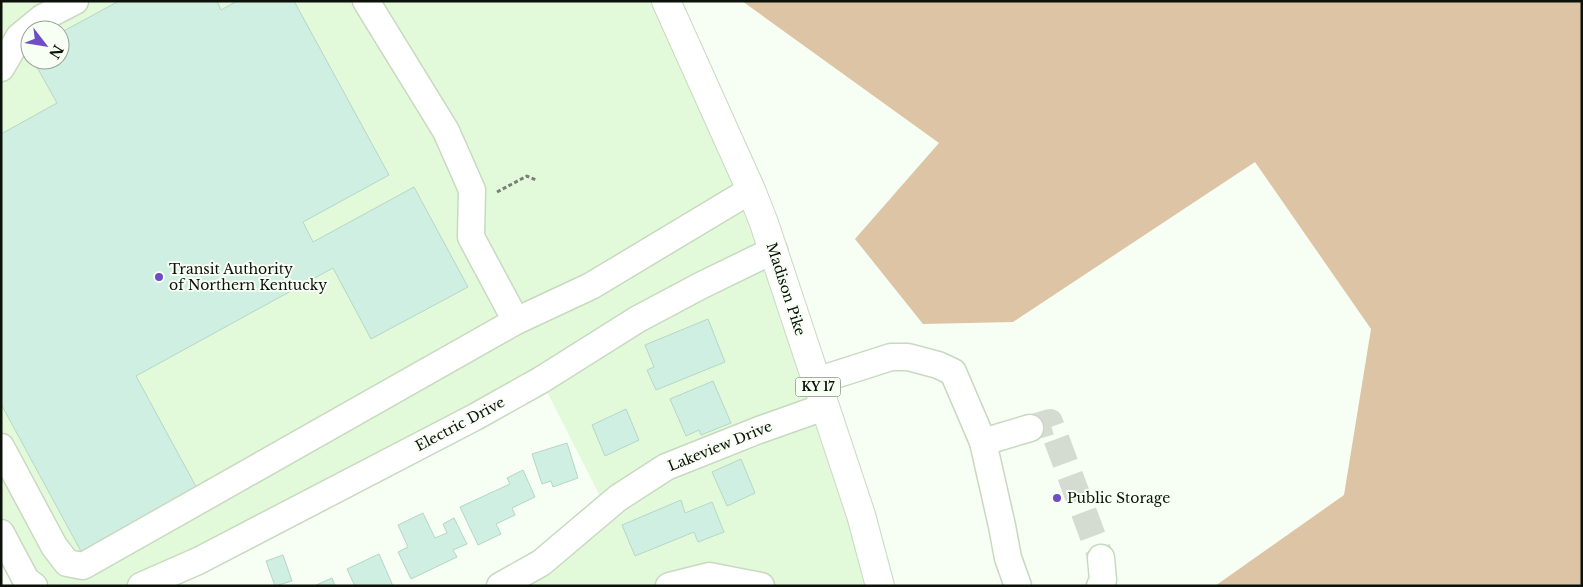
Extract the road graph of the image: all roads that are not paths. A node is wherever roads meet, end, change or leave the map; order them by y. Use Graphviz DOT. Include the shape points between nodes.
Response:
graph roads {
  1 [pos="75,1"];
  2 [pos="366,1"];
  3 [pos="666,1"];
  4 [pos="1,68"];
  5 [pos="752,190"];
  6 [pos="774,250"];
  7 [pos="516,321"];
  8 [pos="816,381"];
  9 [pos="824,407"];
  10 [pos="1030,428"];
  11 [pos="982,442"];
  12 [pos="1,447"];
  13 [pos="1,533"];
  14 [pos="1100,558"];
  15 [pos="34,586"];
  16 [pos="141,586"];
  17 [pos="500,586"];
  18 [pos="670,586"];
  19 [pos="761,586"];
  20 [pos="880,586"];
  21 [pos="1018,586"];
  22 [pos="1100,586"];
  1 -- 4 [label="street" via="42,18 19,37"];
  2 -- 7 [label="street" via="446,131 472,190 471,237"];
  3 -- 5 [label="main road, Madison Pike / KY 17"];
  5 -- 6 [label="main road, Madison Pike / KY 17"];
  5 -- 7 [label="street" via="591,286"];
  6 -- 8 [label="main road, Madison Pike / KY 17"];
  6 -- 16 [label="street, Electric Drive" via="638,319 475,417 198,560"];
  7 -- 12 [label="street" via="83,566 67,563 54,546"];
  8 -- 9 [label="main road, Madison Pike / KY 17"];
  8 -- 11 [label="street" via="891,357 908,357 938,365 953,372"];
  9 -- 17 [label="street, Lakeview Drive" via="666,467 618,498 541,563"];
  9 -- 20 [label="main road, Madison Pike / KY 17" via="861,515"];
  10 -- 11 [label="street"];
  11 -- 21 [label="street" via="1008,558"];
  13 -- 15 [label="street" via="26,580"];
  14 -- 22 [label="street" via="1104,580"];
  18 -- 19 [label="street" via="709,576"];
}
